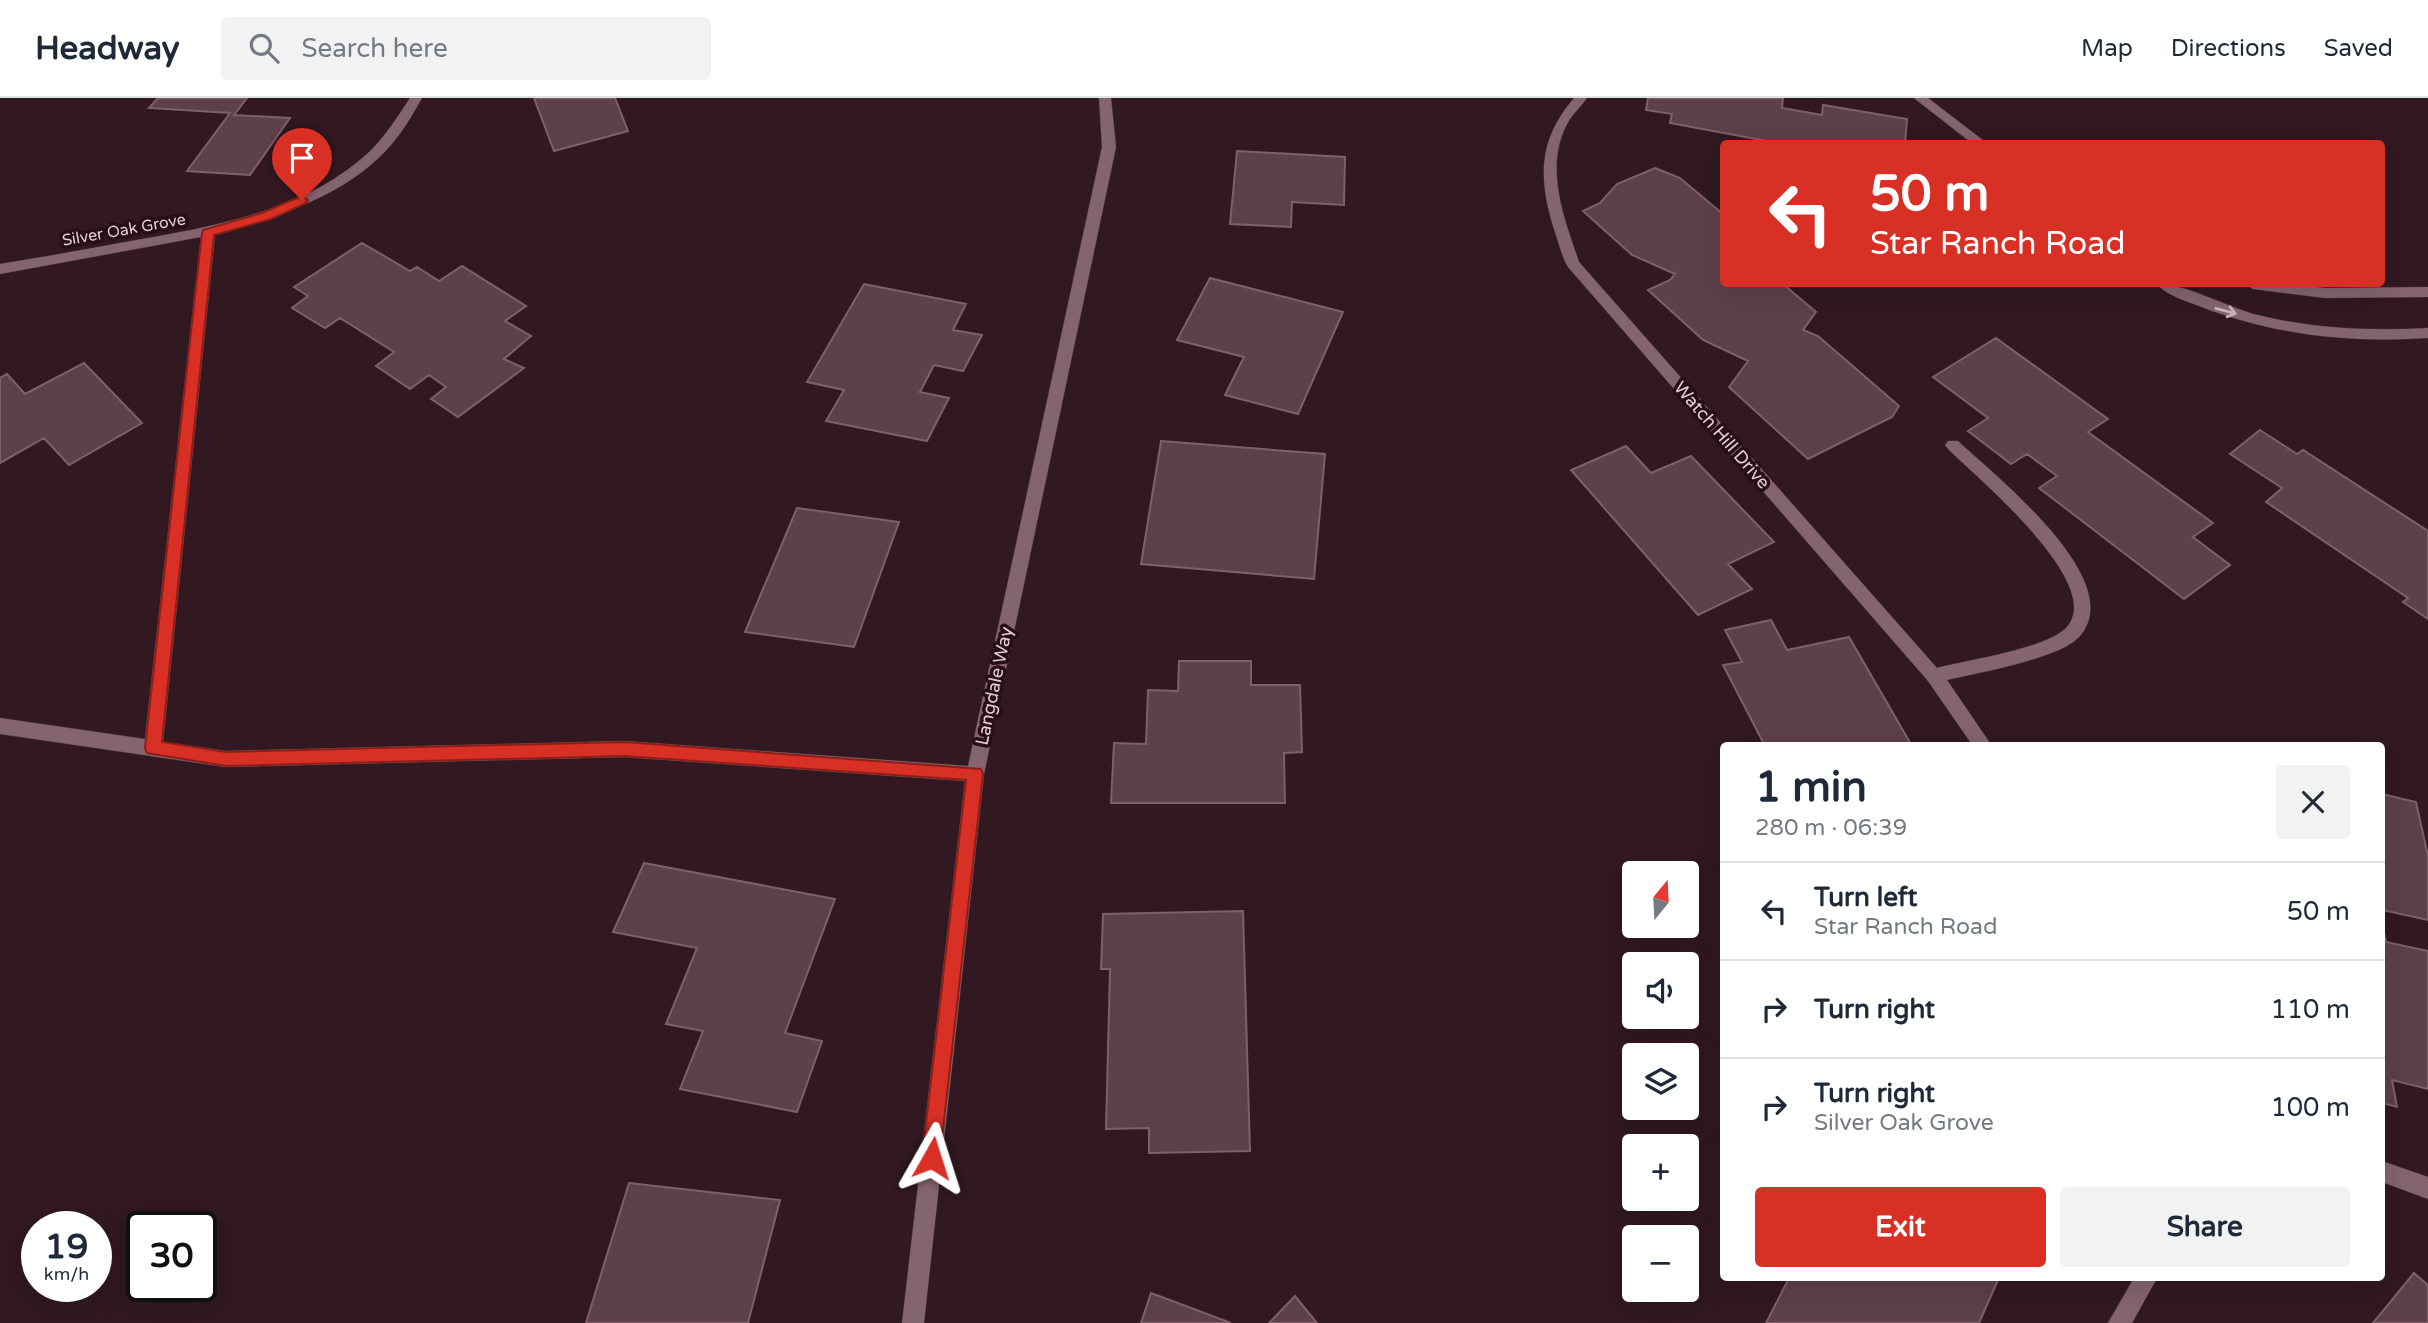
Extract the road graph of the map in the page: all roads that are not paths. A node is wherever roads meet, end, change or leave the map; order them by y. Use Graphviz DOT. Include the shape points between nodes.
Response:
graph roads {
  1 [pos="416,98"];
  2 [pos="1105,98"];
  3 [pos="1581,98"];
  4 [pos="1920,98"];
  5 [pos="1977,140"];
  6 [pos="208,233"];
  7 [pos="0,269"];
  8 [pos="2170,287"];
  9 [pos="2277,287"];
  10 [pos="2428,292"];
  11 [pos="2428,333"];
  12 [pos="1953,445"];
  13 [pos="1934,676"];
  14 [pos="0,726"];
  15 [pos="1980,742"];
  16 [pos="153,748"];
  17 [pos="975,774"];
  18 [pos="2385,1172"];
  19 [pos="2428,1188"];
  20 [pos="2145,1281"];
  21 [pos="913,1323"];
  22 [pos="2119,1323"];
  1 -- 6 [label="street, Silver Oak Grove" via="386,143 319,193 267,216"];
  2 -- 17 [label="street, Langdale Way" via="1109,147"];
  3 -- 13 [label="street, Watch Hill Drive" via="1564,114 1549,158 1552,205 1573,264"];
  4 -- 5 [label="street"];
  6 -- 7 [label="street, Silver Oak Grove"];
  6 -- 16 [label="street"];
  8 -- 11 [label="street, one-way" via="2215,308 2264,321 2347,333"];
  9 -- 10 [label="street" via="2325,293"];
  12 -- 13 [label="street" via="2054,546 2078,583 2081,613 2071,634 2048,646"];
  13 -- 15 [label="street, Watch Hill Drive"];
  14 -- 16 [label="street"];
  16 -- 17 [label="street" via="226,759 624,749"];
  17 -- 21 [label="street, Langdale Way"];
  18 -- 19 [label="street"];
  20 -- 22 [label="street"];
}
